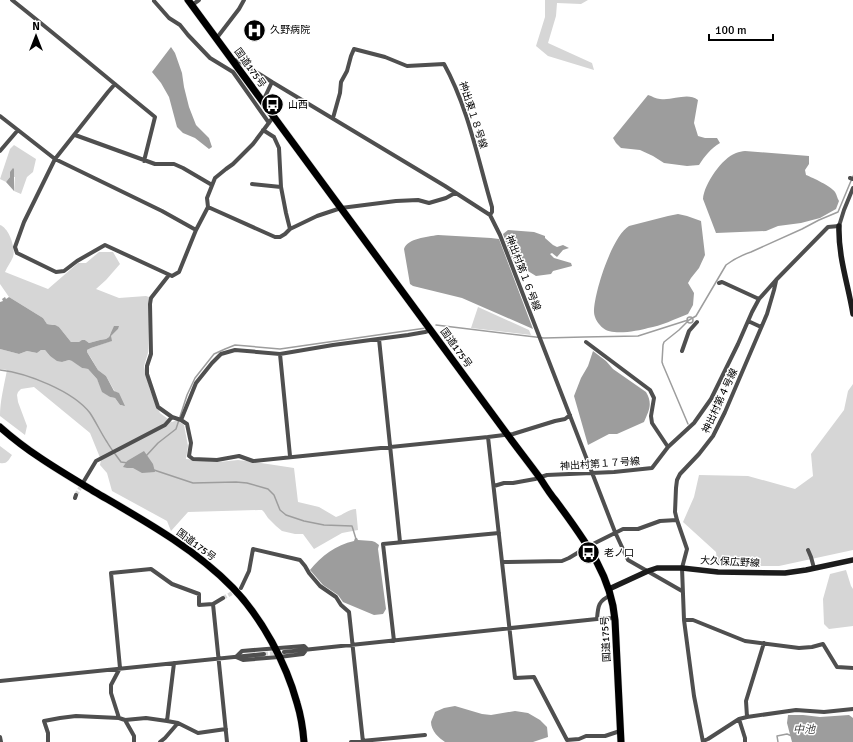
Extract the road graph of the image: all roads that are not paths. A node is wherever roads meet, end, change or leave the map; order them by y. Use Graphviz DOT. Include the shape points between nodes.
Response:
graph roads {
  1 [pos="12,0"];
  2 [pos="199,0"];
  3 [pos="244,0"];
  4 [pos="154,1"];
  5 [pos="190,2"];
  6 [pos="216,38"];
  7 [pos="232,60"];
  8 [pos="272,82"];
  9 [pos="115,84"];
  10 [pos="263,101"];
  11 [pos="0,116"];
  12 [pos="274,116"];
  13 [pos="333,118"];
  14 [pos="269,123"];
  15 [pos="18,130"];
  16 [pos="263,130"];
  17 [pos="75,135"];
  18 [pos="0,151"];
  19 [pos="55,159"];
  20 [pos="144,161"];
  21 [pos="252,184"];
  22 [pos="212,185"];
  23 [pos="281,187"];
  24 [pos="853,188"];
  25 [pos="455,193"];
  26 [pos="208,207"];
  27 [pos="341,208"];
  28 [pos="490,215"];
  29 [pos="839,226"];
  30 [pos="290,229"];
  31 [pos="196,230"];
  32 [pos="169,275"];
  33 [pos="776,280"];
  34 [pos="719,283"];
  35 [pos="759,299"];
  36 [pos="853,314"];
  37 [pos="748,321"];
  38 [pos="697,322"];
  39 [pos="761,327"];
  40 [pos="431,330"];
  41 [pos="379,339"];
  42 [pos="586,342"];
  43 [pos="682,351"];
  44 [pos="280,354"];
  45 [pos="570,415"];
  46 [pos="172,417"];
  47 [pos="181,420"];
  48 [pos="0,427"];
  49 [pos="507,434"];
  50 [pos="488,437"];
  51 [pos="390,446"];
  52 [pos="668,447"];
  53 [pos="290,456"];
  54 [pos="592,472"];
  55 [pos="540,478"];
  56 [pos="84,481"];
  57 [pos="494,486"];
  58 [pos="676,520"];
  59 [pos="615,532"];
  60 [pos="499,533"];
  61 [pos="400,542"];
  62 [pos="588,546"];
  63 [pos="808,550"];
  64 [pos="853,560"];
  65 [pos="502,562"];
  66 [pos="682,568"];
  67 [pos="814,568"];
  68 [pos="648,571"];
  69 [pos="241,588"];
  70 [pos="682,591"];
  71 [pos="610,592"];
  72 [pos="223,598"];
  73 [pos="213,604"];
  74 [pos="615,618"];
  75 [pos="597,619"];
  76 [pos="684,620"];
  77 [pos="510,628"];
  78 [pos="394,641"];
  79 [pos="764,643"];
  80 [pos="353,645"];
  81 [pos="276,648"];
  82 [pos="307,649"];
  83 [pos="264,654"];
  84 [pos="282,654"];
  85 [pos="236,657"];
  86 [pos="218,659"];
  87 [pos="174,663"];
  88 [pos="120,668"];
  89 [pos="853,668"];
  90 [pos="0,681"];
  91 [pos="853,708"];
  92 [pos="747,716"];
  93 [pos="119,718"];
  94 [pos="739,719"];
  95 [pos="126,720"];
  96 [pos="167,721"];
  97 [pos="178,724"];
  98 [pos="226,729"];
  99 [pos="620,731"];
  100 [pos="425,735"];
  101 [pos="0,738"];
  102 [pos="363,741"];
  103 [pos="579,741"];
  104 [pos="703,741"];
  105 [pos="1,742"];
  106 [pos="48,742"];
  107 [pos="134,742"];
  108 [pos="160,742"];
  109 [pos="227,742"];
  110 [pos="304,742"];
  111 [pos="351,742"];
  112 [pos="621,742"];
  113 [pos="745,742"];
  1 -- 9 [label="street"];
  2 -- 5 [label="street"];
  3 -- 6 [label="street" via="240,9"];
  4 -- 14 [label="street" via="210,58 233,72"];
  5 -- 6 [label="highway, 国道175号"];
  6 -- 7 [label="highway, 国道175号"];
  7 -- 8 [label="street" via="239,61"];
  7 -- 10 [label="highway, 国道175号"];
  8 -- 10 [label="street"];
  8 -- 13 [label="street"];
  9 -- 17 [label="street"];
  9 -- 20 [label="street" via="155,117"];
  10 -- 12 [label="highway, 国道175号"];
  11 -- 15 [label="street"];
  12 -- 14 [label="street"];
  12 -- 27 [label="highway, 国道175号"];
  13 -- 25 [label="street"];
  13 -- 28 [label="street, 神出東１８号線" via="341,82 354,49 408,66 444,64 463,108 492,207"];
  14 -- 16 [label="street"];
  15 -- 18 [label="street"];
  15 -- 19 [label="street"];
  16 -- 22 [label="street" via="253,144 216,178"];
  16 -- 23 [label="street" via="274,137 279,148"];
  17 -- 19 [label="street"];
  17 -- 20 [label="street"];
  19 -- 31 [label="street"];
  19 -- 32 [label="street" via="24,222 15,247 17,253 56,272 64,271 105,245"];
  20 -- 22 [label="street" via="174,164"];
  21 -- 23 [label="street"];
  22 -- 26 [label="street" via="207,198"];
  23 -- 30 [label="street"];
  24 -- 29 [label="street"];
  25 -- 27 [label="street" via="429,203 418,200"];
  25 -- 28 [label="street"];
  26 -- 30 [label="street" via="274,237 285,234"];
  26 -- 31 [label="street"];
  27 -- 30 [label="street"];
  27 -- 40 [label="highway, 国道175号"];
  28 -- 45 [label="street, 神出村第１６号線"];
  29 -- 33 [label="street, 神出村第１７号線" via="828,227"];
  29 -- 36 [label="street" via="840,251"];
  31 -- 32 [label="street" via="179,272"];
  32 -- 46 [label="street" via="151,298 151,354 146,366 158,407"];
  33 -- 35 [label="street, 神出村第１７号線"];
  33 -- 39 [label="street, 神出村第４号線"];
  34 -- 35 [label="street" via="722,282"];
  35 -- 37 [label="street, 神出村第１７号線"];
  37 -- 39 [label="street"];
  37 -- 52 [label="street, 神出村第１７号線" via="711,399 694,423"];
  38 -- 43 [label="street" via="689,331"];
  39 -- 58 [label="street, 神出村第４号線" via="714,436 677,480"];
  40 -- 41 [label="street"];
  40 -- 49 [label="highway, 国道175号"];
  41 -- 44 [label="street"];
  41 -- 51 [label="street"];
  42 -- 52 [label="street" via="650,390 654,398 652,423"];
  44 -- 47 [label="street" via="235,350 221,354 196,383"];
  44 -- 53 [label="street"];
  45 -- 49 [label="street" via="565,419"];
  45 -- 54 [label="street, 神出村第１６号線"];
  46 -- 47 [label="street"];
  46 -- 56 [label="street" via="165,425 96,461"];
  47 -- 53 [label="street" via="186,424 191,443 189,456 193,459 217,460 239,456 253,461"];
  48 -- 81 [label="highway, 国道175号" via="57,469 158,530 213,570 248,606"];
  49 -- 50 [label="street"];
  49 -- 55 [label="highway, 国道175号"];
  50 -- 51 [label="street"];
  50 -- 57 [label="street"];
  51 -- 53 [label="street"];
  51 -- 61 [label="street"];
  52 -- 54 [label="street, 神出村第１７号線" via="652,468"];
  54 -- 55 [label="street, 神出村第１７号線" via="547,475"];
  54 -- 59 [label="street, 神出村第１６号線"];
  55 -- 57 [label="street, 神出村第１７号線"];
  55 -- 62 [label="highway, 国道175号"];
  57 -- 60 [label="street"];
  58 -- 59 [label="street" via="660,521 638,529"];
  58 -- 66 [label="street, 神出村第４号線" via="687,550"];
  59 -- 62 [label="street"];
  59 -- 68 [label="street, 神出村第１６号線" via="628,560"];
  60 -- 61 [label="street"];
  60 -- 65 [label="street"];
  61 -- 78 [label="street" via="383,544"];
  62 -- 65 [label="street" via="562,561"];
  62 -- 71 [label="highway, 国道175号"];
  63 -- 67 [label="street"];
  64 -- 67 [label="street, 大久保広野線"];
  65 -- 77 [label="street"];
  66 -- 67 [label="street, 大久保広野線" via="754,573 786,573"];
  66 -- 68 [label="street, 大久保広野線" via="657,568"];
  66 -- 70 [label="street, 神出村第４号線"];
  68 -- 70 [label="street, 神出村第１６号線"];
  68 -- 71 [label="street, 大久保広野線"];
  69 -- 80 [label="street" via="249,571 253,549 300,560 320,586 336,597 349,612"];
  70 -- 76 [label="street, 神出村第４号線"];
  71 -- 74 [label="highway, 国道175号"];
  71 -- 75 [label="street" via="598,607"];
  72 -- 73 [label="street"];
  73 -- 86 [label="street"];
  73 -- 88 [label="street" via="199,604 199,594 172,584 152,568 111,573"];
  74 -- 75 [label="street"];
  74 -- 99 [label="highway, 国道175号"];
  75 -- 77 [label="street"];
  76 -- 79 [label="street" via="693,620 745,641"];
  76 -- 104 [label="street, 神出村第４号線"];
  77 -- 78 [label="street"];
  77 -- 103 [label="street" via="515,678 534,677 567,740"];
  78 -- 80 [label="street"];
  79 -- 89 [label="street" via="799,648 823,644 837,667"];
  79 -- 92 [label="street" via="746,701"];
  80 -- 82 [label="street"];
  80 -- 102 [label="street"];
  81 -- 82 [label="street" via="304,646"];
  81 -- 84 [label="highway, 国道175号"];
  81 -- 85 [label="street" via="242,651"];
  82 -- 84 [label="street"];
  82 -- 84 [label="street" via="303,654"];
  83 -- 85 [label="street"];
  84 -- 85 [label="street" via="243,660"];
  84 -- 110 [label="highway, 国道175号" via="297,703"];
  85 -- 86 [label="street"];
  86 -- 87 [label="street"];
  86 -- 98 [label="street"];
  87 -- 88 [label="street"];
  87 -- 96 [label="street"];
  88 -- 90 [label="street"];
  88 -- 93 [label="street" via="111,685"];
  91 -- 92 [label="street" via="824,712 796,710"];
  92 -- 94 [label="street"];
  93 -- 95 [label="street"];
  93 -- 106 [label="street" via="76,716 44,721"];
  94 -- 104 [label="street"];
  94 -- 113 [label="street"];
  95 -- 96 [label="street" via="146,718"];
  95 -- 107 [label="street" via="134,736"];
  96 -- 97 [label="street"];
  97 -- 98 [label="street" via="198,733"];
  97 -- 108 [label="street"];
  98 -- 109 [label="street"];
  99 -- 103 [label="street" via="604,736 586,736"];
  99 -- 112 [label="highway, 国道175号"];
  100 -- 102 [label="street"];
  101 -- 105 [label="street"];
  102 -- 111 [label="street"];
}
